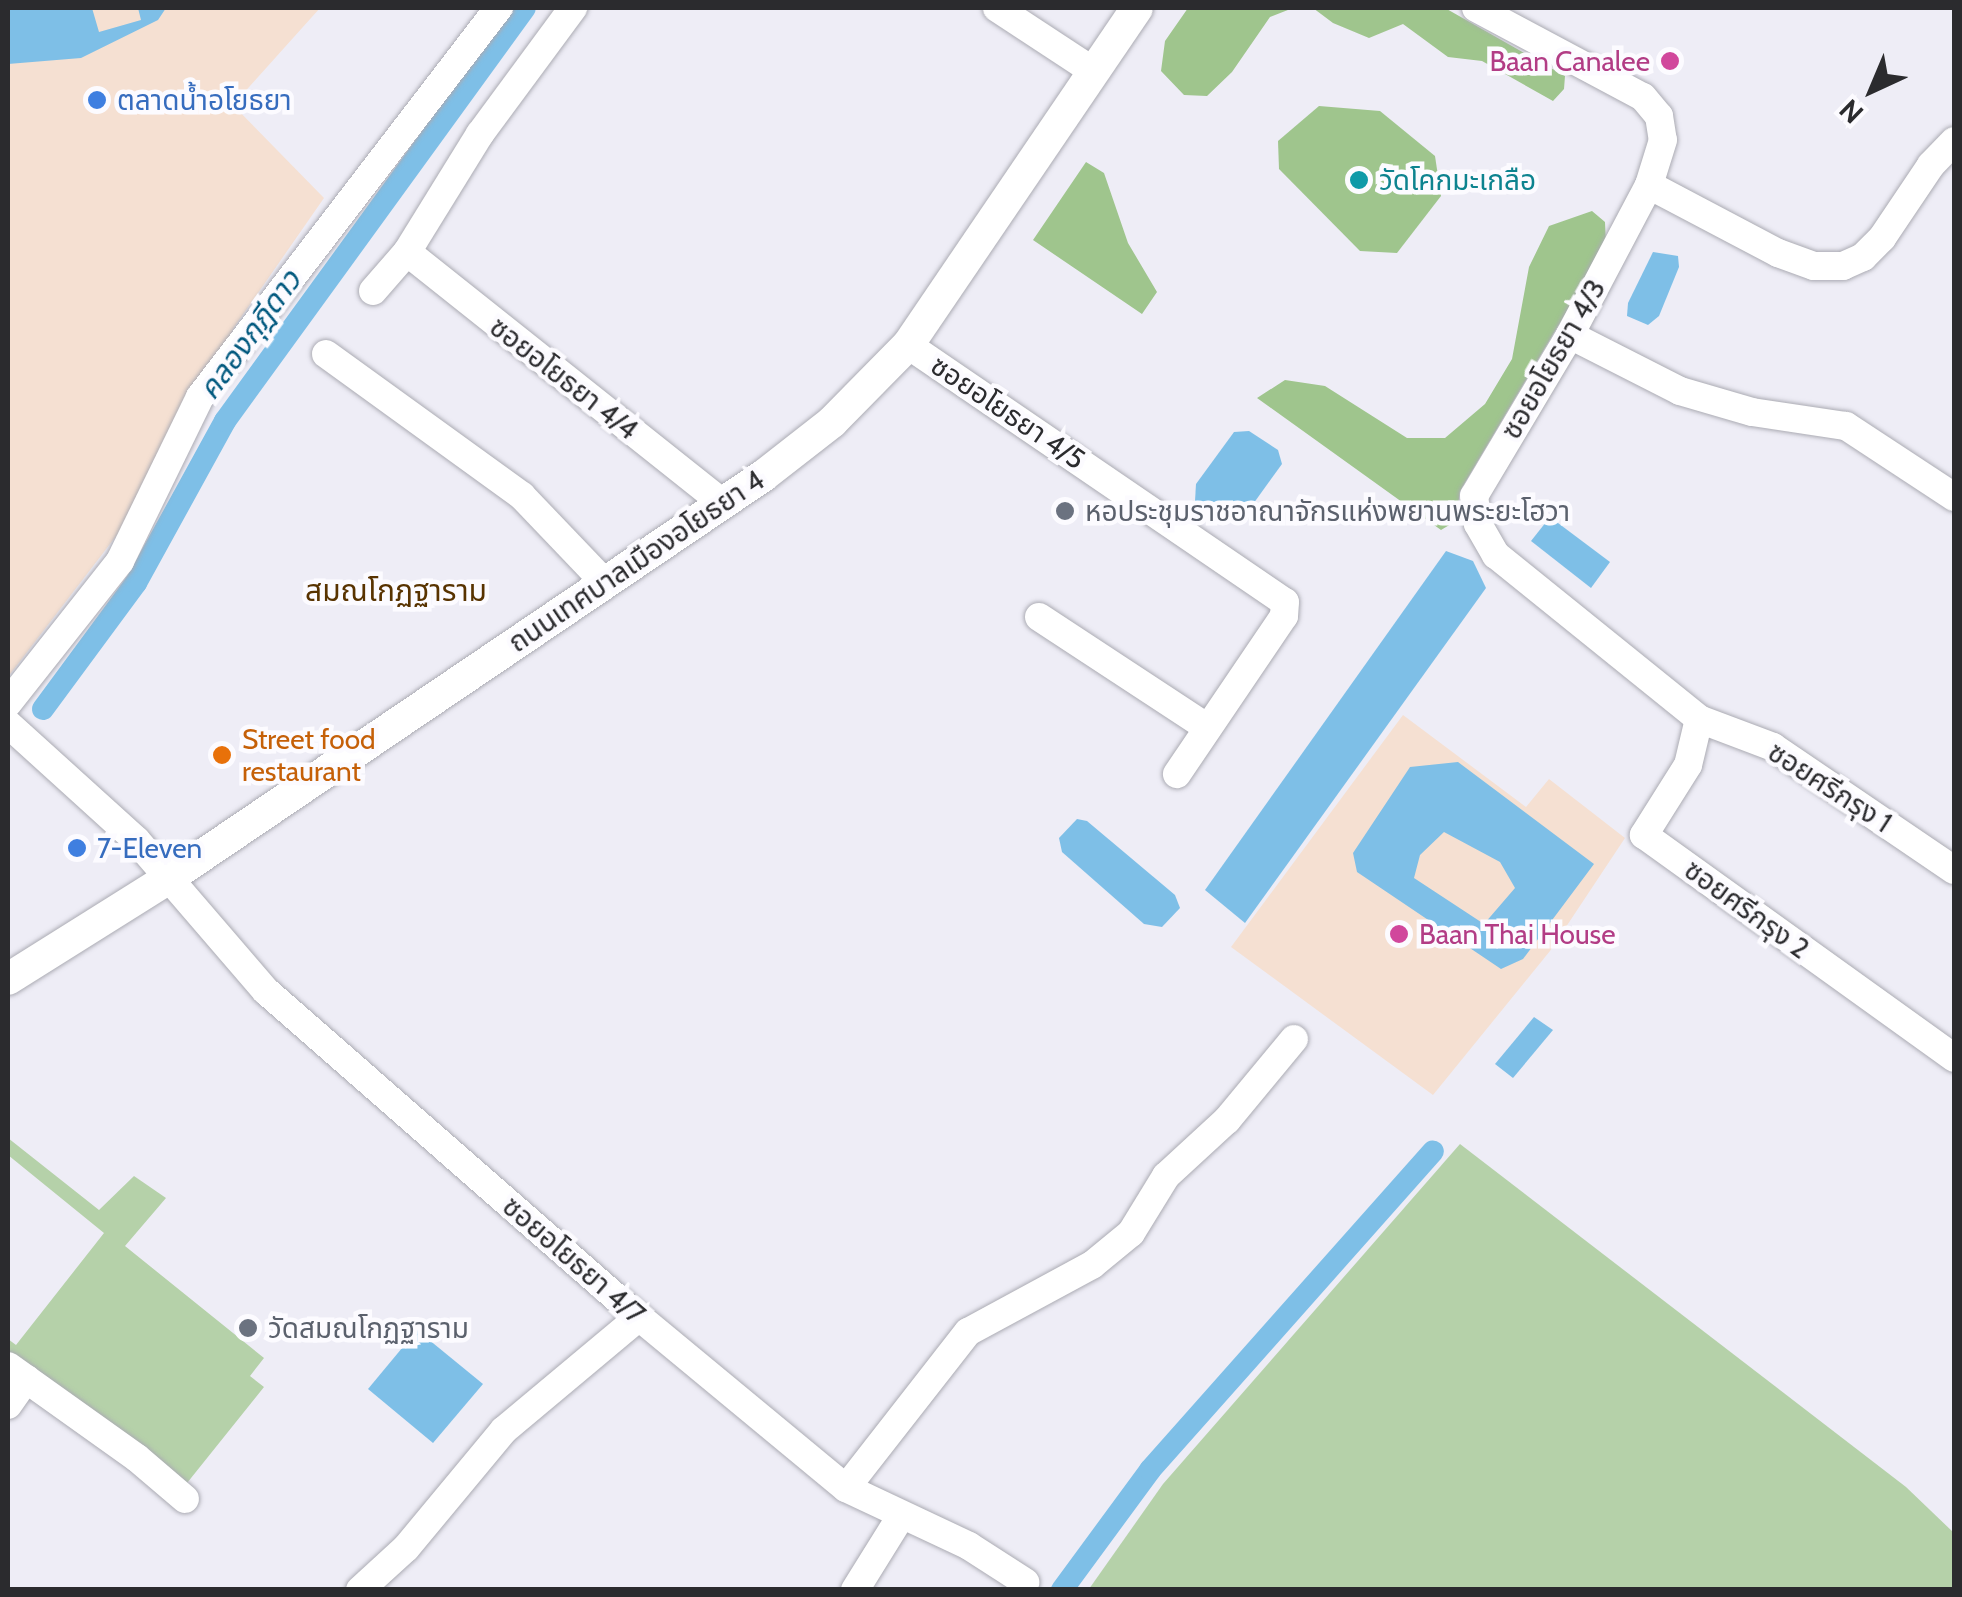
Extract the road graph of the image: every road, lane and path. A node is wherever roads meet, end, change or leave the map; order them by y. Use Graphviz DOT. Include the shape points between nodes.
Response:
graph roads {
  1 [pos="499,8"];
  2 [pos="572,8"];
  3 [pos="998,8"];
  4 [pos="1136,8"];
  5 [pos="1476,8"];
  6 [pos="1094,71"];
  7 [pos="1954,141"];
  8 [pos="1649,184"];
  9 [pos="407,252"];
  10 [pos="373,292"];
  11 [pos="1570,334"];
  12 [pos="908,345"];
  13 [pos="326,354"];
  14 [pos="1954,497"];
  15 [pos="723,503"];
  16 [pos="605,582"];
  17 [pos="1039,617"];
  18 [pos="8,703"];
  19 [pos="1699,719"];
  20 [pos="8,724"];
  21 [pos="1208,728"];
  22 [pos="1177,774"];
  23 [pos="1954,870"];
  24 [pos="169,878"];
  25 [pos="8,980"];
  26 [pos="1294,1039"];
  27 [pos="1954,1058"];
  28 [pos="639,1317"];
  29 [pos="17,1373"];
  30 [pos="8,1405"];
  31 [pos="846,1488"];
  32 [pos="185,1499"];
  33 [pos="901,1516"];
  34 [pos="1026,1582"];
  35 [pos="360,1590"];
  36 [pos="854,1590"];
  1 -- 18 [label="street" via="200,397 120,561"];
  2 -- 9 [label="street" via="480,134"];
  3 -- 6 [label="street"];
  4 -- 6 [label="street, ถนนเทศบาลเมืองอโยธยา 4"];
  5 -- 8 [label="street, ซอยอโยธยา 4/3" via="1643,97 1660,116 1663,140"];
  6 -- 12 [label="street, ถนนเทศบาลเมืองอโยธยา 4"];
  7 -- 8 [label="street" via="1882,238 1843,266 1814,266 1778,253"];
  8 -- 11 [label="street, ซอยอโยธยา 4/3"];
  9 -- 10 [label="street"];
  9 -- 15 [label="street, ซอยอโยธยา 4/4"];
  11 -- 14 [label="street" via="1680,391 1752,412 1846,426"];
  11 -- 19 [label="street, ซอยอโยธยา 4/3" via="1474,496 1478,524 1496,556"];
  12 -- 15 [label="street, ถนนเทศบาลเมืองอโยธยา 4" via="832,422"];
  12 -- 21 [label="street, ซอยอโยธยา 4/5" via="1279,594 1284,616"];
  13 -- 16 [label="street" via="522,496"];
  15 -- 16 [label="street, ถนนเทศบาลเมืองอโยธยา 4"];
  16 -- 24 [label="street, ถนนเทศบาลเมืองอโยธยา 4"];
  17 -- 21 [label="street"];
  19 -- 23 [label="street, ซอยศรีกรุง 1" via="1773,747"];
  19 -- 27 [label="street, ซอยศรีกรุง 2" via="1688,764 1644,835"];
  20 -- 24 [label="street, ซอยอโยธยา 4/7"];
  21 -- 22 [label="street, ซอยอโยธยา 4/5"];
  24 -- 25 [label="street, ถนนเทศบาลเมืองอโยธยา 4"];
  24 -- 28 [label="street, ซอยอโยธยา 4/7" via="266,991"];
  26 -- 31 [label="street" via="1227,1120 1166,1176 1131,1233 1092,1265 968,1332"];
  28 -- 31 [label="street, ซอยอโยธยา 4/7"];
  28 -- 35 [label="street" via="504,1430 406,1548"];
  29 -- 30 [label="street"];
  29 -- 32 [label="street"];
  31 -- 33 [label="street, ซอยอโยธยา 4/7"];
  33 -- 34 [label="street, ซอยอโยธยา 4/7" via="969,1546"];
  33 -- 36 [label="street"];
}
